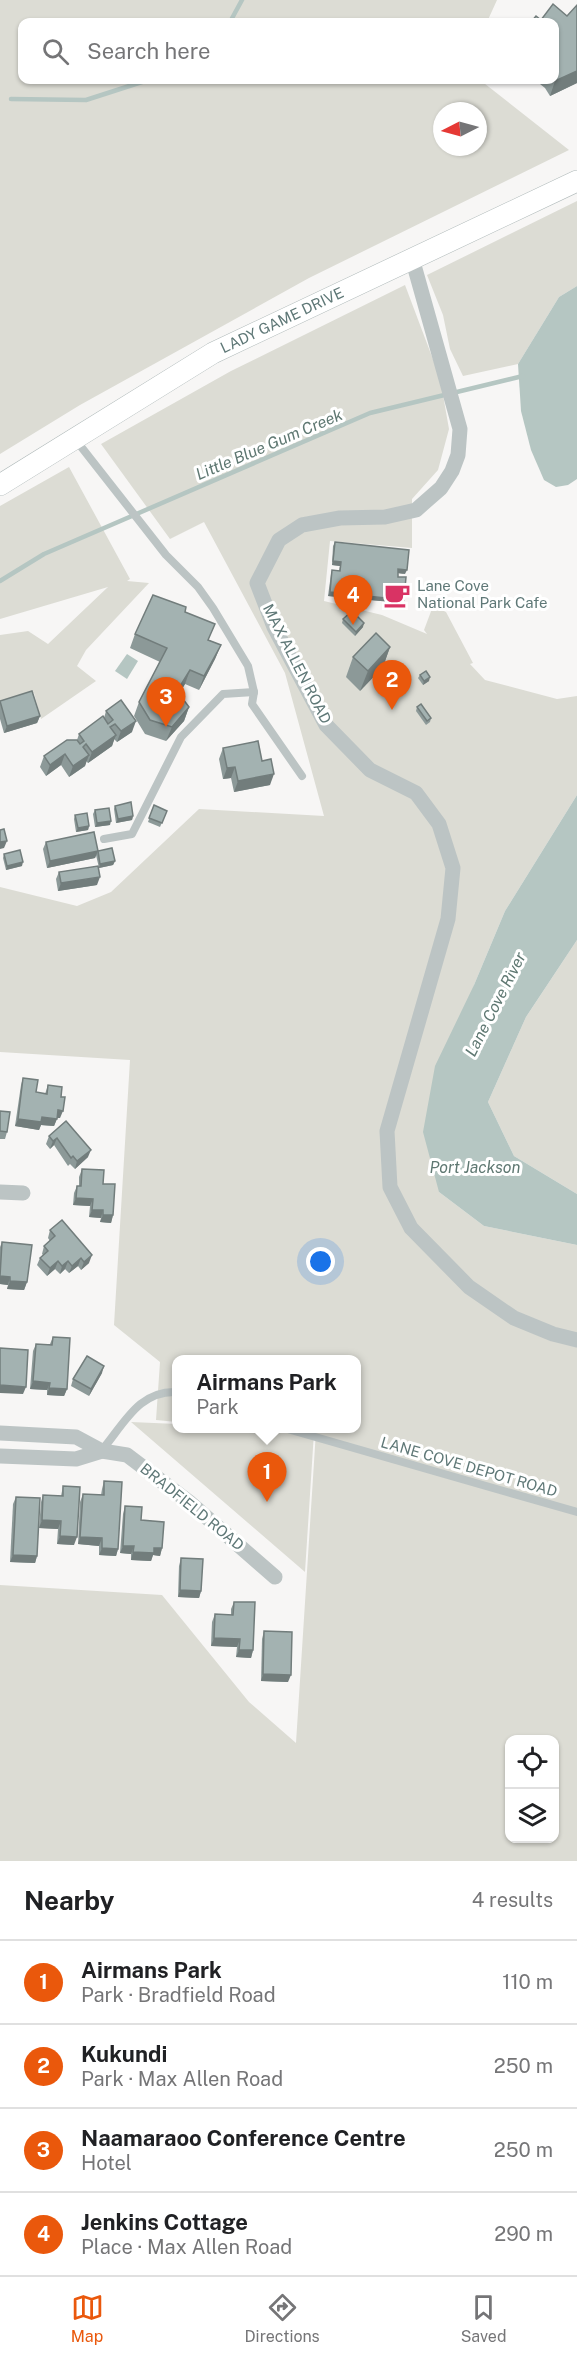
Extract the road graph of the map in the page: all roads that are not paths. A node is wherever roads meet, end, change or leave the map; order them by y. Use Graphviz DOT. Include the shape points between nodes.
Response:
graph roads {
  1 [pos="577,181"];
  2 [pos="411,258"];
  3 [pos="74,438"];
  4 [pos="0,485"];
  5 [pos="254,692"];
  6 [pos="302,776"];
  7 [pos="104,839"];
  8 [pos="0,1192"];
  9 [pos="23,1193"];
  10 [pos="577,1340"];
  11 [pos="172,1392"];
  12 [pos="0,1432"];
  13 [pos="301,1433"];
  14 [pos="102,1451"];
  15 [pos="0,1456"];
  16 [pos="577,1512"];
  17 [pos="275,1576"];
  1 -- 2 [label="main road, LADY GAME DRIVE"];
  2 -- 3 [label="main road, LADY GAME DRIVE" via="213,353"];
  2 -- 10 [label="street, MAX ALLEN ROAD" via="455,405 460,429 458,454 441,488 416,510 302,525 279,540 257,583 274,627 326,725 370,770 417,793 439,824 453,868 448,919 387,1131 390,1187 411,1228 469,1287 514,1318"];
  3 -- 4 [label="main road, LADY GAME DRIVE"];
  3 -- 5 [label="lane" via="166,555 198,587 248,666"];
  5 -- 6 [label="lane" via="252,704"];
  5 -- 7 [label="lane" via="223,694 181,737 132,834"];
  8 -- 9 [label="street"];
  11 -- 14 [label="lane" via="160,1392 145,1399"];
  12 -- 14 [label="street, BRADFIELD ROAD" via="76,1437"];
  13 -- 16 [label="lane, LANE COVE DEPOT ROAD"];
  14 -- 15 [label="street" via="76,1460"];
  14 -- 17 [label="street, BRADFIELD ROAD" via="126,1455"];
}
